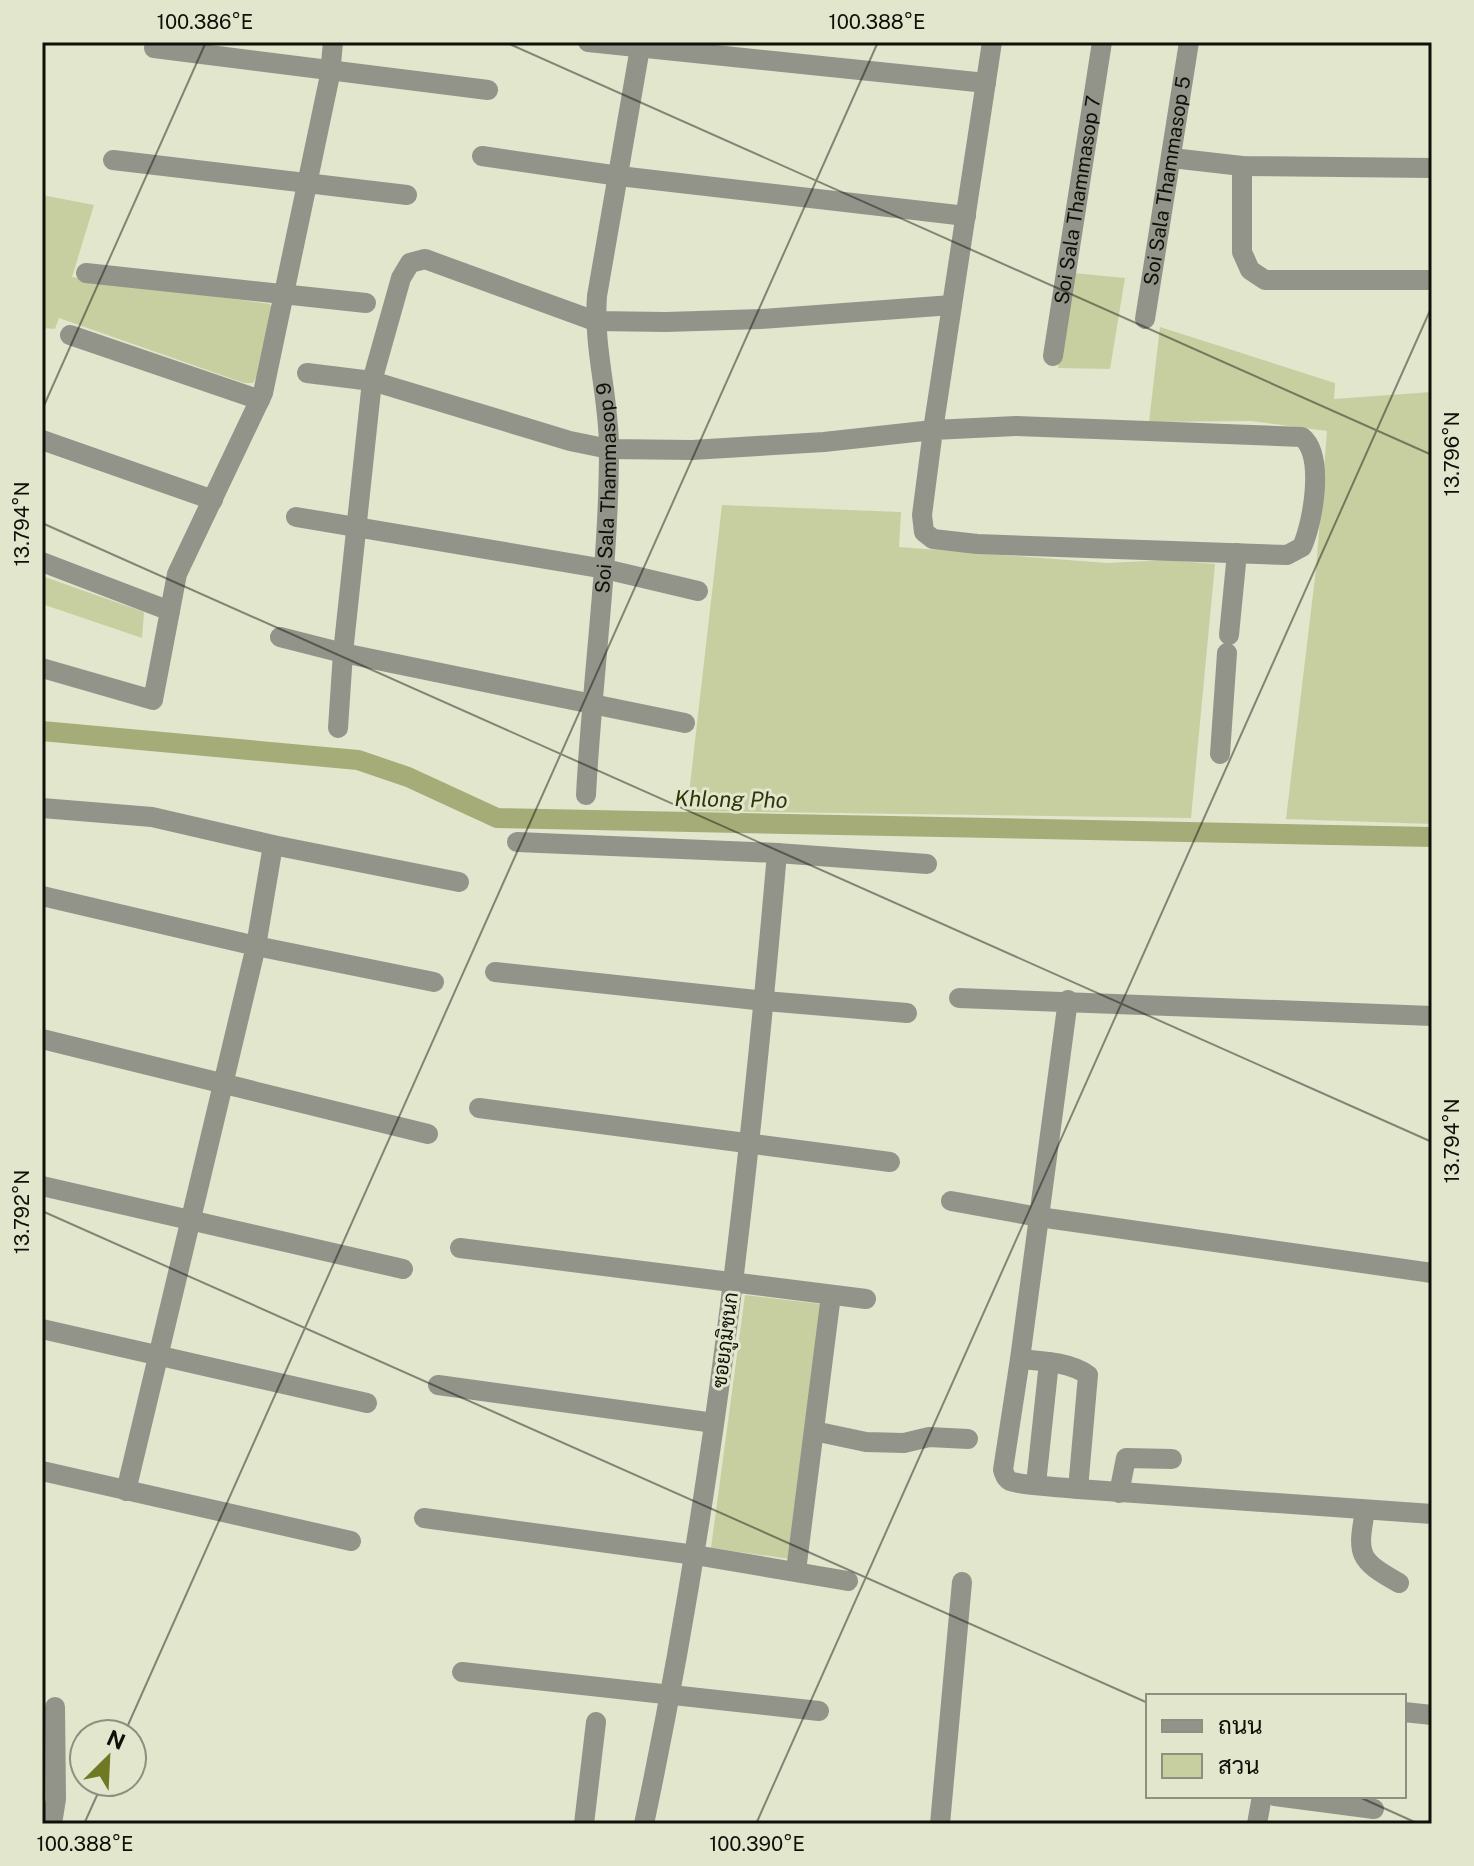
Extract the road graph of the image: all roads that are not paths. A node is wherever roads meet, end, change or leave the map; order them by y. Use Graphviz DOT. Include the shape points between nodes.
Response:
graph roads {
  1 [pos="333,42"];
  2 [pos="588,42"];
  3 [pos="992,42"];
  4 [pos="1102,42"];
  5 [pos="1189,42"];
  6 [pos="641,44"];
  7 [pos="154,48"];
  8 [pos="330,70"];
  9 [pos="986,83"];
  10 [pos="488,90"];
  11 [pos="482,156"];
  12 [pos="1172,158"];
  13 [pos="113,160"];
  14 [pos="1242,166"];
  15 [pos="1432,168"];
  16 [pos="619,176"];
  17 [pos="307,183"];
  18 [pos="407,195"];
  19 [pos="966,216"];
  20 [pos="86,273"];
  21 [pos="1432,280"];
  22 [pos="284,295"];
  23 [pos="366,303"];
  24 [pos="952,305"];
  25 [pos="1145,319"];
  26 [pos="595,321"];
  27 [pos="70,335"];
  28 [pos="1053,356"];
  29 [pos="307,373"];
  30 [pos="372,381"];
  31 [pos="260,400"];
  32 [pos="933,430"];
  33 [pos="42,440"];
  34 [pos="609,449"];
  35 [pos="213,500"];
  36 [pos="296,517"];
  37 [pos="359,527"];
  38 [pos="1237,553"];
  39 [pos="42,562"];
  40 [pos="605,569"];
  41 [pos="698,591"];
  42 [pos="170,611"];
  43 [pos="280,637"];
  44 [pos="343,653"];
  45 [pos="42,668"];
  46 [pos="591,704"];
  47 [pos="685,723"];
  48 [pos="338,728"];
  49 [pos="1220,754"];
  50 [pos="586,795"];
  51 [pos="42,808"];
  52 [pos="517,842"];
  53 [pos="273,845"];
  54 [pos="777,853"];
  55 [pos="927,864"];
  56 [pos="459,882"];
  57 [pos="42,896"];
  58 [pos="256,946"];
  59 [pos="495,972"];
  60 [pos="434,982"];
  61 [pos="959,998"];
  62 [pos="1068,1000"];
  63 [pos="765,1001"];
  64 [pos="907,1013"];
  65 [pos="1432,1016"];
  66 [pos="42,1039"];
  67 [pos="221,1083"];
  68 [pos="479,1108"];
  69 [pos="428,1134"];
  70 [pos="750,1146"];
  71 [pos="890,1162"];
  72 [pos="42,1186"];
  73 [pos="951,1201"];
  74 [pos="1039,1217"];
  75 [pos="190,1219"];
  76 [pos="460,1248"];
  77 [pos="403,1269"];
  78 [pos="1432,1273"];
  79 [pos="732,1284"];
  80 [pos="831,1295"];
  81 [pos="866,1299"];
  82 [pos="42,1329"];
  83 [pos="158,1356"];
  84 [pos="1020,1359"];
  85 [pos="1049,1362"];
  86 [pos="438,1385"];
  87 [pos="367,1403"];
  88 [pos="714,1423"];
  89 [pos="814,1431"];
  90 [pos="968,1439"];
  91 [pos="1172,1459"];
  92 [pos="42,1471"];
  93 [pos="1036,1484"];
  94 [pos="1078,1489"];
  95 [pos="126,1491"];
  96 [pos="1119,1493"];
  97 [pos="1365,1511"];
  98 [pos="1432,1514"];
  99 [pos="424,1518"];
  100 [pos="351,1541"];
  101 [pos="695,1555"];
  102 [pos="796,1571"];
  103 [pos="848,1581"];
  104 [pos="962,1582"];
  105 [pos="1399,1583"];
  106 [pos="462,1672"];
  107 [pos="672,1693"];
  108 [pos="55,1707"];
  109 [pos="819,1711"];
  110 [pos="1406,1712"];
  111 [pos="1432,1715"];
  112 [pos="596,1722"];
  113 [pos="1262,1798"];
  114 [pos="1290,1798"];
  115 [pos="1374,1809"];
  116 [pos="52,1824"];
  117 [pos="584,1824"];
  118 [pos="644,1824"];
  119 [pos="940,1824"];
  120 [pos="1257,1824"];
  1 -- 8 [label="street"];
  2 -- 6 [label="street"];
  3 -- 9 [label="street"];
  4 -- 28 [label="street, Soi Sala Thammasop 7"];
  5 -- 12 [label="street, Soi Sala Thammasop 5"];
  6 -- 9 [label="street"];
  6 -- 16 [label="street, Soi Sala Thammasop 9"];
  7 -- 8 [label="street"];
  8 -- 10 [label="street"];
  8 -- 17 [label="street"];
  9 -- 19 [label="street"];
  11 -- 16 [label="street"];
  12 -- 14 [label="street"];
  12 -- 25 [label="street, Soi Sala Thammasop 5"];
  13 -- 17 [label="street"];
  14 -- 15 [label="street"];
  14 -- 21 [label="street" via="1242,252 1250,270 1265,280"];
  16 -- 19 [label="street"];
  16 -- 26 [label="street, Soi Sala Thammasop 9"];
  17 -- 18 [label="street"];
  17 -- 22 [label="street"];
  19 -- 24 [label="street"];
  20 -- 22 [label="street"];
  22 -- 23 [label="street"];
  22 -- 31 [label="street"];
  24 -- 26 [label="street" via="761,319"];
  24 -- 32 [label="street"];
  26 -- 30 [label="street" via="425,259 410,263"];
  26 -- 34 [label="street, Soi Sala Thammasop 9"];
  27 -- 31 [label="street"];
  29 -- 30 [label="street"];
  30 -- 34 [label="street"];
  30 -- 37 [label="street"];
  31 -- 35 [label="street"];
  32 -- 34 [label="street" via="692,450"];
  32 -- 38 [label="street" via="922,515 924,532 933,539"];
  32 -- 38 [label="street" via="1016,426 1302,437 1315,456 1311,516 1302,547 1287,555"];
  33 -- 35 [label="street"];
  34 -- 40 [label="street, Soi Sala Thammasop 9"];
  35 -- 42 [label="street" via="177,574"];
  36 -- 37 [label="street"];
  37 -- 40 [label="street"];
  37 -- 44 [label="street"];
  38 -- 49 [label="street"];
  39 -- 42 [label="street"];
  40 -- 41 [label="street"];
  40 -- 46 [label="street, Soi Sala Thammasop 9"];
  42 -- 45 [label="street" via="153,700"];
  43 -- 44 [label="street"];
  44 -- 46 [label="street"];
  44 -- 48 [label="street"];
  46 -- 47 [label="street"];
  46 -- 50 [label="street, Soi Sala Thammasop 9"];
  51 -- 53 [label="street" via="152,817"];
  52 -- 54 [label="street"];
  53 -- 56 [label="street"];
  53 -- 58 [label="street"];
  54 -- 55 [label="street"];
  54 -- 63 [label="street, ซอยภูมิชนก"];
  57 -- 58 [label="street"];
  58 -- 60 [label="street"];
  58 -- 67 [label="street"];
  59 -- 63 [label="street"];
  61 -- 62 [label="street"];
  62 -- 65 [label="street"];
  62 -- 74 [label="street"];
  63 -- 64 [label="street"];
  63 -- 70 [label="street, ซอยภูมิชนก"];
  66 -- 67 [label="street"];
  67 -- 69 [label="street"];
  67 -- 75 [label="street"];
  68 -- 70 [label="street"];
  70 -- 71 [label="street"];
  70 -- 79 [label="street, ซอยภูมิชนก"];
  72 -- 75 [label="street"];
  73 -- 74 [label="street"];
  74 -- 78 [label="street"];
  74 -- 84 [label="street"];
  75 -- 77 [label="street"];
  75 -- 83 [label="street"];
  76 -- 79 [label="street"];
  79 -- 80 [label="street"];
  79 -- 88 [label="street, ซอยภูมิชนก"];
  80 -- 81 [label="street"];
  80 -- 89 [label="street"];
  82 -- 83 [label="street"];
  83 -- 87 [label="street"];
  83 -- 95 [label="street"];
  84 -- 85 [label="street"];
  84 -- 93 [label="street" via="1003,1470 1009,1480"];
  85 -- 93 [label="street"];
  85 -- 94 [label="street" via="1088,1375"];
  86 -- 88 [label="street"];
  88 -- 101 [label="street, ซอยภูมิชนก"];
  89 -- 90 [label="street" via="866,1442"];
  89 -- 102 [label="street"];
  91 -- 96 [label="street" via="1126,1458"];
  92 -- 95 [label="street"];
  93 -- 94 [label="street"];
  94 -- 96 [label="street"];
  95 -- 100 [label="street"];
  96 -- 97 [label="street"];
  97 -- 98 [label="street"];
  97 -- 105 [label="street" via="1359,1544 1364,1557"];
  99 -- 101 [label="street"];
  101 -- 102 [label="street"];
  101 -- 107 [label="street, ซอยภูมิชนก"];
  102 -- 103 [label="street"];
  104 -- 119 [label="street"];
  106 -- 107 [label="street"];
  107 -- 109 [label="street"];
  107 -- 118 [label="street, ซอยภูมิชนก"];
  108 -- 116 [label="street"];
  110 -- 111 [label="street"];
  112 -- 117 [label="street"];
  113 -- 120 [label="street"];
  114 -- 115 [label="street"];
}
